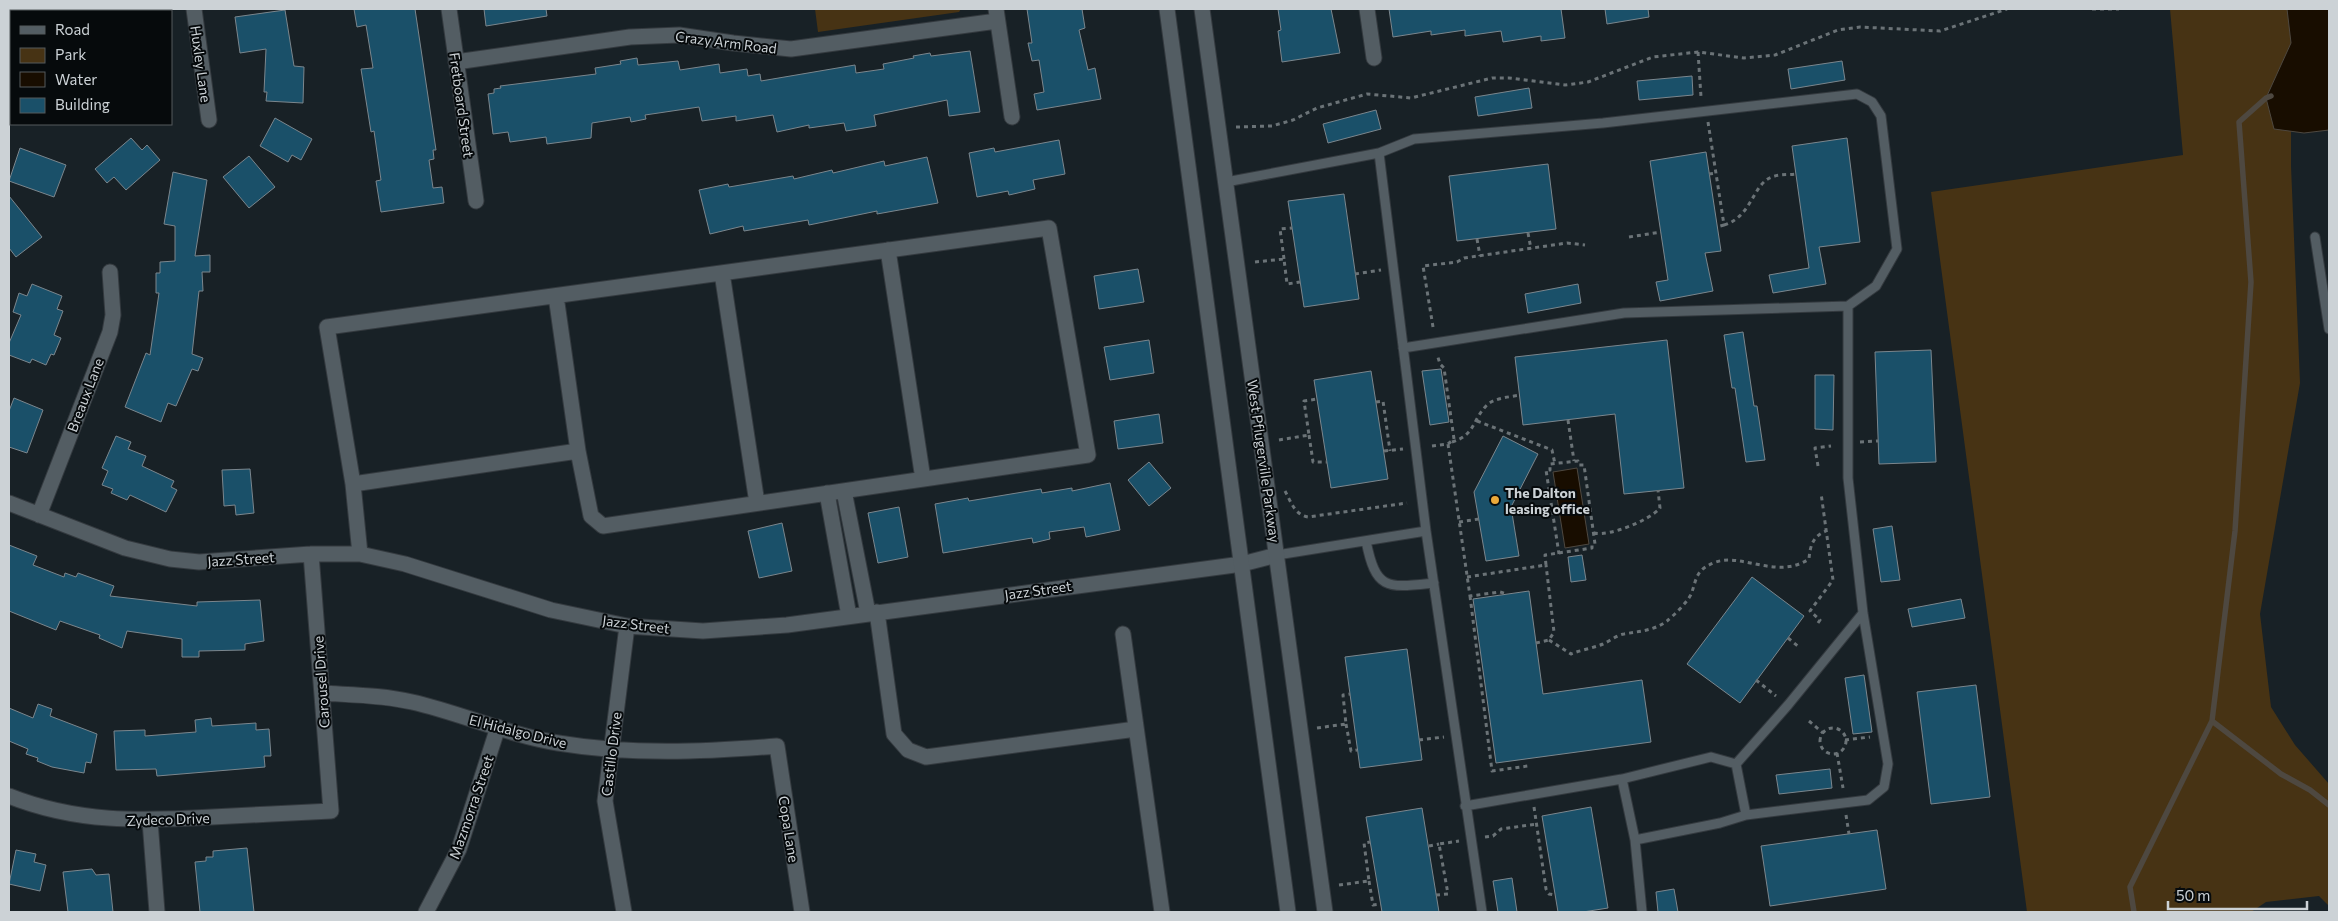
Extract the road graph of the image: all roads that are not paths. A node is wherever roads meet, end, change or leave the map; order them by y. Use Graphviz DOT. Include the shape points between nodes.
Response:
graph roads {
  1 [pos="194,9"];
  2 [pos="449,9"];
  3 [pos="1167,9"];
  4 [pos="1202,9"];
  5 [pos="1367,9"];
  6 [pos="996,15"];
  7 [pos="1374,58"];
  8 [pos="456,62"];
  9 [pos="1012,117"];
  10 [pos="209,120"];
  11 [pos="1379,153"];
  12 [pos="1226,182"];
  13 [pos="476,201"];
  14 [pos="2314,237"];
  15 [pos="888,250"];
  16 [pos="110,272"];
  17 [pos="722,273"];
  18 [pos="556,296"];
  19 [pos="1848,306"];
  20 [pos="2329,329"];
  21 [pos="1403,348"];
  22 [pos="578,451"];
  23 [pos="923,479"];
  24 [pos="353,484"];
  25 [pos="844,491"];
  26 [pos="827,493"];
  27 [pos="9,504"];
  28 [pos="757,504"];
  29 [pos="39,515"];
  30 [pos="1426,531"];
  31 [pos="1366,541"];
  32 [pos="856,551"];
  33 [pos="311,554"];
  34 [pos="360,554"];
  35 [pos="838,554"];
  36 [pos="1277,555"];
  37 [pos="1242,564"];
  38 [pos="1434,583"];
  39 [pos="873,612"];
  40 [pos="1863,613"];
  41 [pos="849,616"];
  42 [pos="627,626"];
  43 [pos="1123,634"];
  44 [pos="322,693"];
  45 [pos="498,727"];
  46 [pos="1136,729"];
  47 [pos="777,746"];
  48 [pos="612,748"];
  49 [pos="1736,764"];
  50 [pos="1622,780"];
  51 [pos="9,796"];
  52 [pos="1466,806"];
  53 [pos="331,811"];
  54 [pos="1746,815"];
  55 [pos="150,821"];
  56 [pos="1634,840"];
  57 [pos="157,912"];
  58 [pos="426,912"];
  59 [pos="624,912"];
  60 [pos="802,912"];
  61 [pos="1162,912"];
  62 [pos="1288,912"];
  63 [pos="1325,912"];
  64 [pos="1482,912"];
  65 [pos="1642,912"];
  1 -- 10 [label="street, Huxley Lane"];
  2 -- 8 [label="street, Fretboard Street"];
  3 -- 37 [label="street"];
  4 -- 12 [label="street, West Pflugerville Parkway"];
  5 -- 7 [label="street"];
  6 -- 8 [label="street, Crazy Arm Road" via="791,49 733,44 678,34 630,37"];
  6 -- 9 [label="street"];
  8 -- 13 [label="street, Fretboard Street"];
  11 -- 12 [label="lane"];
  11 -- 19 [label="lane" via="1414,139 1603,123 1857,94 1872,102 1881,116 1897,249 1876,286"];
  11 -- 21 [label="lane"];
  12 -- 36 [label="street, West Pflugerville Parkway"];
  14 -- 20 [label="lane"];
  15 -- 17 [label="street"];
  15 -- 23 [label="street"];
  15 -- 23 [label="street" via="1049,228 1088,455"];
  16 -- 29 [label="street, Breaux Lane" via="113,315 110,332"];
  17 -- 18 [label="street"];
  17 -- 28 [label="street"];
  18 -- 22 [label="street"];
  18 -- 24 [label="street" via="327,328"];
  19 -- 21 [label="lane" via="1624,313"];
  19 -- 40 [label="lane" via="1848,478"];
  21 -- 30 [label="lane"];
  22 -- 24 [label="street"];
  22 -- 28 [label="street" via="590,516 603,526"];
  23 -- 25 [label="street"];
  24 -- 34 [label="street"];
  25 -- 26 [label="street"];
  25 -- 32 [label="street"];
  26 -- 28 [label="street"];
  26 -- 35 [label="street"];
  27 -- 29 [label="street, Jazz Street"];
  29 -- 33 [label="street, Jazz Street" via="125,548 170,559 198,562"];
  30 -- 31 [label="lane"];
  30 -- 38 [label="lane"];
  31 -- 36 [label="lane"];
  31 -- 38 [label="lane" via="1371,566 1378,578 1389,585 1401,587"];
  32 -- 35 [label="street"];
  32 -- 39 [label="street"];
  33 -- 34 [label="street, Jazz Street"];
  33 -- 44 [label="street, Carousel Drive"];
  34 -- 42 [label="street, Jazz Street" via="405,564 551,610"];
  35 -- 41 [label="street"];
  36 -- 37 [label="street, Jazz Street"];
  36 -- 63 [label="street, West Pflugerville Parkway"];
  37 -- 39 [label="street, Jazz Street"];
  37 -- 62 [label="street"];
  38 -- 52 [label="lane"];
  39 -- 41 [label="street, Jazz Street"];
  39 -- 46 [label="street" via="894,734 908,750 926,757"];
  40 -- 49 [label="lane"];
  40 -- 54 [label="lane" via="1888,764 1884,787 1868,800"];
  41 -- 42 [label="street, Jazz Street" via="787,625 704,631"];
  42 -- 48 [label="street, Castillo Drive"];
  43 -- 46 [label="street"];
  44 -- 45 [label="street, El Hidalgo Drive" via="413,702"];
  44 -- 53 [label="street, Carousel Drive"];
  45 -- 48 [label="street, El Hidalgo Drive" via="557,743"];
  45 -- 58 [label="street, Mazmorra Street" via="459,849"];
  46 -- 61 [label="street"];
  47 -- 48 [label="street, El Hidalgo Drive" via="701,752"];
  47 -- 60 [label="street, Copa Lane"];
  48 -- 59 [label="street, Castillo Drive" via="605,800"];
  49 -- 50 [label="lane" via="1711,757"];
  49 -- 54 [label="lane"];
  50 -- 52 [label="lane"];
  50 -- 56 [label="lane"];
  51 -- 55 [label="street, Zydeco Drive" via="39,808 88,817"];
  52 -- 64 [label="lane"];
  53 -- 55 [label="street, Zydeco Drive"];
  54 -- 56 [label="lane"];
  55 -- 57 [label="street"];
  56 -- 65 [label="lane"];
}
